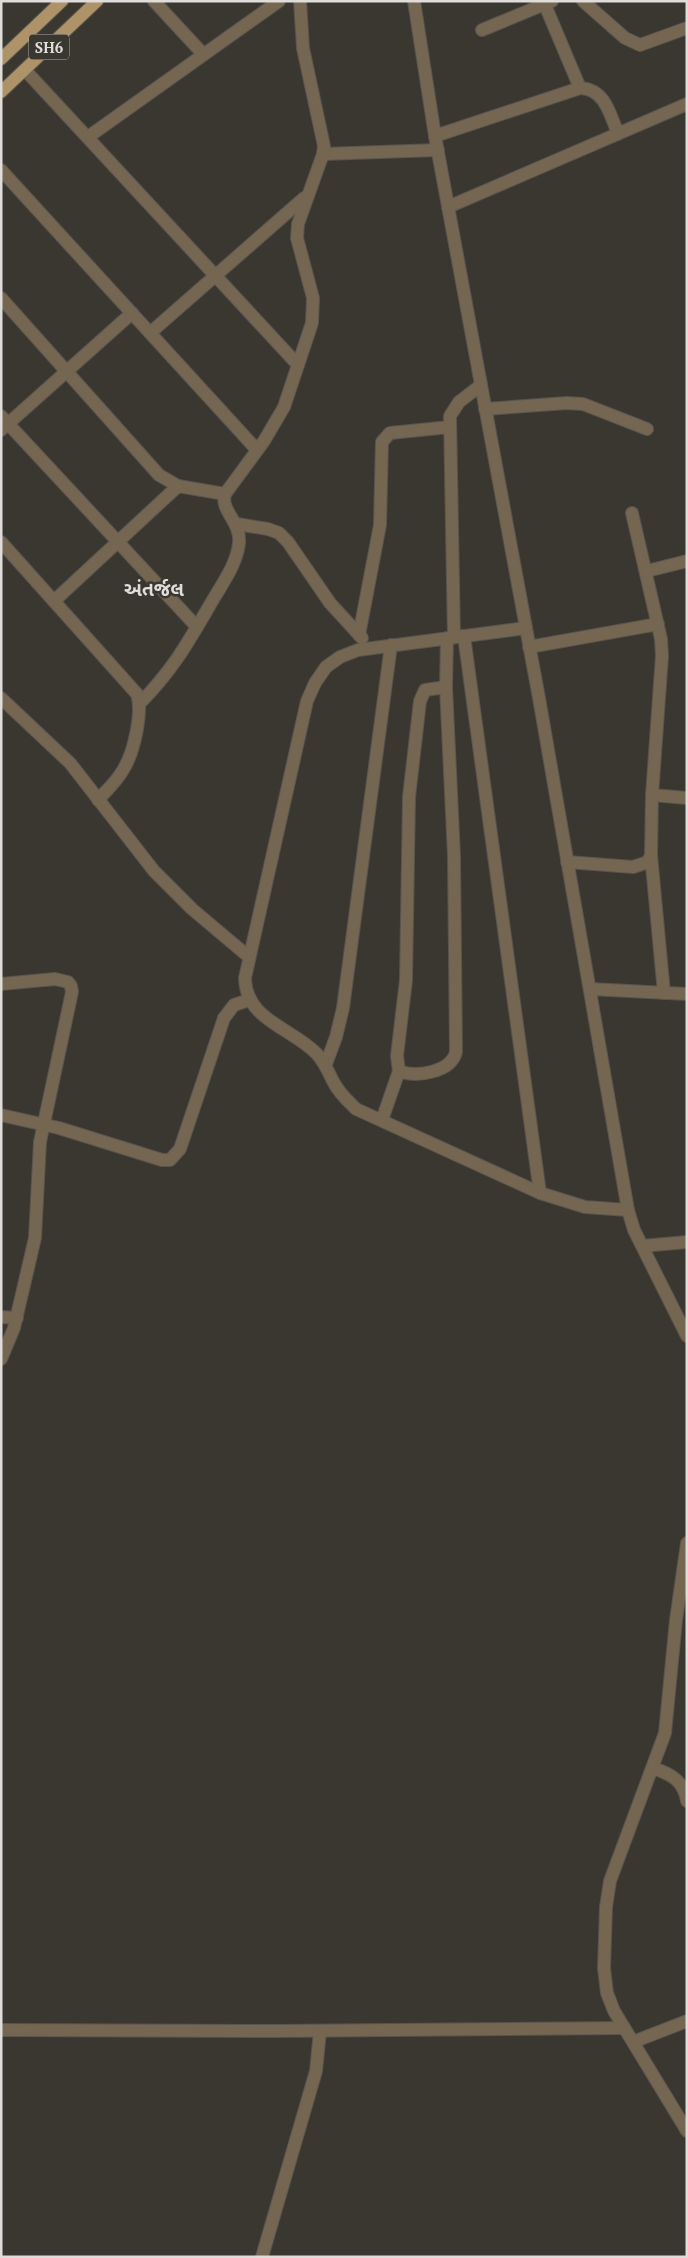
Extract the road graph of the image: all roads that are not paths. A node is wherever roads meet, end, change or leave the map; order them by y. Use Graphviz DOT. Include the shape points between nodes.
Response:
graph roads {
  1 [pos="97,1"];
  2 [pos="154,1"];
  3 [pos="280,1"];
  4 [pos="300,1"];
  5 [pos="414,1"];
  6 [pos="584,1"];
  7 [pos="57,3"];
  8 [pos="549,3"];
  9 [pos="687,28"];
  10 [pos="482,30"];
  11 [pos="203,54"];
  12 [pos="1,59"];
  13 [pos="25,70"];
  14 [pos="3,86"];
  15 [pos="580,88"];
  16 [pos="687,104"];
  17 [pos="618,134"];
  18 [pos="435,136"];
  19 [pos="88,137"];
  20 [pos="438,150"];
  21 [pos="323,154"];
  22 [pos="1,170"];
  23 [pos="308,195"];
  24 [pos="448,207"];
  25 [pos="216,276"];
  26 [pos="1,298"];
  27 [pos="132,313"];
  28 [pos="150,333"];
  29 [pos="298,365"];
  30 [pos="66,371"];
  31 [pos="481,385"];
  32 [pos="485,409"];
  33 [pos="4,423"];
  34 [pos="450,427"];
  35 [pos="647,429"];
  36 [pos="257,450"];
  37 [pos="178,486"];
  38 [pos="225,494"];
  39 [pos="632,512"];
  40 [pos="237,524"];
  41 [pos="1,542"];
  42 [pos="118,542"];
  43 [pos="687,561"];
  44 [pos="647,571"];
  45 [pos="54,601"];
  46 [pos="658,624"];
  47 [pos="197,627"];
  48 [pos="526,628"];
  49 [pos="359,634"];
  50 [pos="455,637"];
  51 [pos="391,645"];
  52 [pos="529,647"];
  53 [pos="370,648"];
  54 [pos="446,687"];
  55 [pos="3,701"];
  56 [pos="140,704"];
  57 [pos="652,795"];
  58 [pos="687,798"];
  59 [pos="98,800"];
  60 [pos="651,854"];
  61 [pos="567,862"];
  62 [pos="250,957"];
  63 [pos="1,984"];
  64 [pos="590,989"];
  65 [pos="664,993"];
  66 [pos="687,994"];
  67 [pos="249,1000"];
  68 [pos="326,1064"];
  69 [pos="399,1071"];
  70 [pos="1,1115"];
  71 [pos="382,1120"];
  72 [pos="43,1124"];
  73 [pos="540,1193"];
  74 [pos="628,1210"];
  75 [pos="687,1242"];
  76 [pos="642,1246"];
  77 [pos="1,1317"];
  78 [pos="17,1318"];
  79 [pos="687,1336"];
  80 [pos="1,1359"];
  81 [pos="687,1543"];
  82 [pos="682,1614"];
  83 [pos="654,1768"];
  84 [pos="683,1782"];
  85 [pos="687,1801"];
  86 [pos="687,2020"];
  87 [pos="624,2028"];
  88 [pos="1,2030"];
  89 [pos="320,2031"];
  90 [pos="633,2042"];
  91 [pos="687,2131"];
  92 [pos="262,2257"];
  1 -- 13 [label="main road, SH6"];
  2 -- 11 [label="street"];
  3 -- 11 [label="street"];
  4 -- 21 [label="street" via="303,48 323,134"];
  5 -- 18 [label="street"];
  6 -- 9 [label="street" via="625,38 640,45"];
  7 -- 12 [label="main road, SH6"];
  8 -- 10 [label="street"];
  8 -- 15 [label="street"];
  11 -- 19 [label="street"];
  13 -- 14 [label="main road, SH6"];
  13 -- 19 [label="street"];
  15 -- 17 [label="street" via="598,93"];
  15 -- 18 [label="street"];
  16 -- 17 [label="street"];
  17 -- 24 [label="street"];
  18 -- 20 [label="street"];
  19 -- 25 [label="street"];
  20 -- 21 [label="street"];
  20 -- 24 [label="street"];
  21 -- 23 [label="street"];
  22 -- 27 [label="street"];
  23 -- 25 [label="street"];
  23 -- 29 [label="street" via="298,224 297,238 314,309"];
  24 -- 31 [label="street"];
  25 -- 28 [label="street"];
  25 -- 29 [label="street"];
  26 -- 30 [label="street"];
  27 -- 28 [label="street"];
  27 -- 30 [label="street"];
  28 -- 36 [label="street"];
  29 -- 36 [label="street" via="284,407"];
  30 -- 33 [label="street"];
  30 -- 37 [label="street" via="159,475"];
  31 -- 32 [label="street"];
  31 -- 34 [label="street" via="453,410"];
  32 -- 35 [label="street" via="583,404"];
  32 -- 48 [label="street"];
  33 -- 42 [label="street"];
  34 -- 49 [label="street" via="390,433 382,442 380,525"];
  34 -- 50 [label="street"];
  36 -- 38 [label="street"];
  37 -- 38 [label="street"];
  37 -- 42 [label="street"];
  38 -- 40 [label="street" via="225,507"];
  39 -- 44 [label="street"];
  40 -- 47 [label="street" via="240,535 234,562"];
  40 -- 49 [label="street" via="268,529 288,542 330,603"];
  41 -- 45 [label="street"];
  42 -- 45 [label="street"];
  42 -- 47 [label="street"];
  43 -- 44 [label="street"];
  44 -- 46 [label="street"];
  45 -- 56 [label="street" via="130,684"];
  46 -- 52 [label="street"];
  46 -- 57 [label="street" via="662,656"];
  47 -- 56 [label="street" via="172,668"];
  48 -- 50 [label="street"];
  48 -- 52 [label="street"];
  49 -- 53 [label="street"];
  50 -- 51 [label="street"];
  50 -- 54 [label="street"];
  50 -- 73 [label="street"];
  51 -- 53 [label="street"];
  51 -- 68 [label="street" via="343,1008"];
  52 -- 61 [label="street"];
  53 -- 62 [label="street" via="340,657 326,667 306,701"];
  54 -- 69 [label="street" via="425,690 420,701 409,805 406,980 397,1056"];
  54 -- 69 [label="street" via="454,856 456,1052 452,1062 446,1066 416,1075"];
  55 -- 59 [label="street" via="70,763"];
  56 -- 59 [label="street" via="125,768"];
  57 -- 58 [label="street"];
  57 -- 60 [label="street"];
  59 -- 62 [label="street" via="160,878"];
  60 -- 61 [label="street" via="648,862 633,867"];
  60 -- 65 [label="street"];
  61 -- 64 [label="street"];
  62 -- 67 [label="street" via="245,978"];
  63 -- 72 [label="street" via="55,979 71,986"];
  64 -- 65 [label="street"];
  64 -- 74 [label="street"];
  65 -- 66 [label="street"];
  67 -- 68 [label="street" via="264,1016 299,1039"];
  67 -- 72 [label="street" via="234,1005 224,1018 180,1149 170,1160"];
  68 -- 71 [label="street" via="344,1098 356,1109"];
  69 -- 71 [label="street"];
  70 -- 72 [label="street"];
  71 -- 73 [label="street"];
  72 -- 78 [label="street" via="38,1157 35,1238"];
  73 -- 74 [label="street" via="585,1207"];
  74 -- 76 [label="street"];
  75 -- 76 [label="street"];
  76 -- 79 [label="street"];
  77 -- 78 [label="street"];
  78 -- 80 [label="street"];
  81 -- 82 [label="street"];
  82 -- 83 [label="street" via="666,1726"];
  83 -- 84 [label="street"];
  83 -- 87 [label="street" via="610,1881 606,1907 604,1968 607,1993"];
  84 -- 85 [label="street"];
  86 -- 90 [label="street"];
  87 -- 89 [label="street"];
  87 -- 90 [label="street"];
  88 -- 89 [label="street"];
  89 -- 92 [label="street" via="316,2071"];
  90 -- 91 [label="street"];
}
